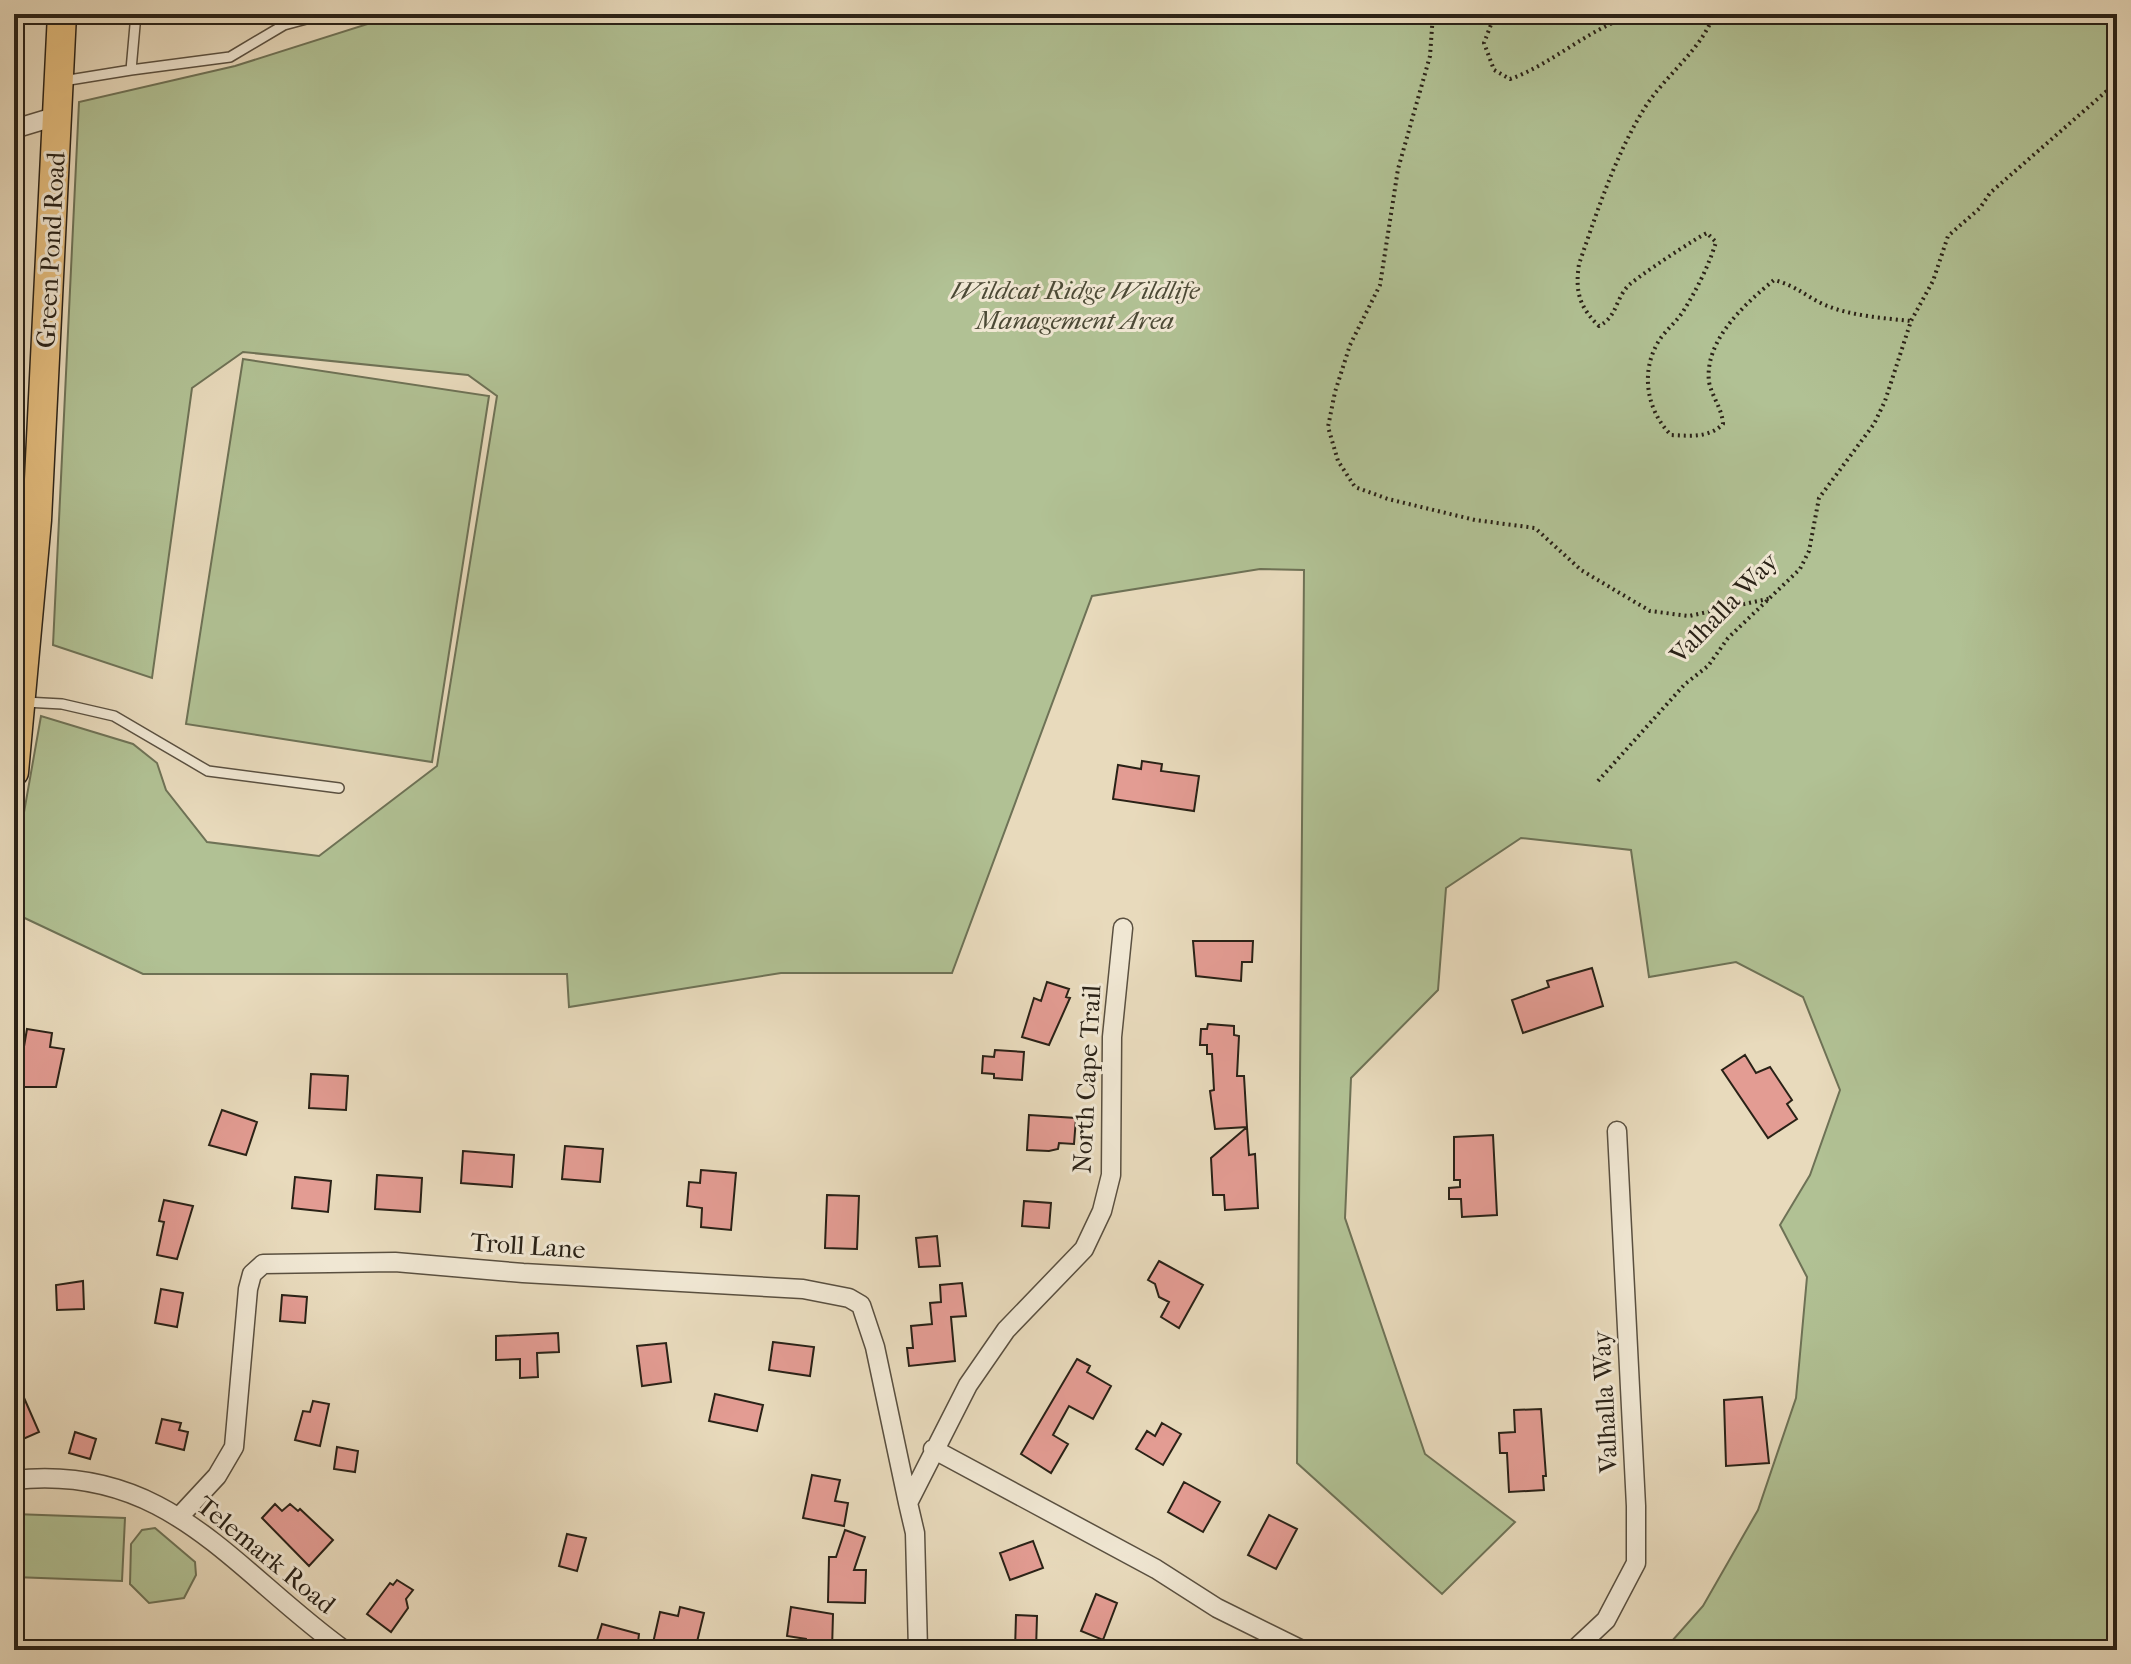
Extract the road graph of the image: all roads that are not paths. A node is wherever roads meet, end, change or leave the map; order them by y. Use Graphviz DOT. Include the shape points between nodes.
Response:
graph roads {
  1 [pos="62,14"];
  2 [pos="136,14"];
  3 [pos="279,14"];
  4 [pos="325,14"];
  5 [pos="284,25"];
  6 [pos="131,70"];
  7 [pos="58,82"];
  8 [pos="57,116"];
  9 [pos="14,129"];
  10 [pos="21,701"];
  11 [pos="14,772"];
  12 [pos="339,788"];
  13 [pos="1123,928"];
  14 [pos="1617,1131"];
  15 [pos="933,1449"];
  16 [pos="14,1480"];
  17 [pos="908,1503"];
  18 [pos="179,1517"];
  19 [pos="344,1650"];
  20 [pos="918,1650"];
  21 [pos="1302,1650"];
  22 [pos="1574,1650"];
  1 -- 7 [label="main road, Green Pond Road"];
  2 -- 6 [label="lane"];
  3 -- 5 [label="lane"];
  4 -- 5 [label="lane"];
  5 -- 6 [label="lane" via="230,57"];
  6 -- 7 [label="lane"];
  7 -- 8 [label="main road, Green Pond Road"];
  8 -- 9 [label="street"];
  8 -- 10 [label="main road, Green Pond Road" via="39,492"];
  10 -- 11 [label="main road, Green Pond Road"];
  10 -- 12 [label="lane" via="114,716 208,771"];
  13 -- 15 [label="street, North Cape Trail" via="1112,1037 1111,1175 1102,1211 1067,1271 1006,1330"];
  14 -- 22 [label="street, Valhalla Way" via="1636,1563 1606,1620"];
  15 -- 17 [label="street, North Cape Trail"];
  15 -- 21 [label="street"];
  16 -- 18 [label="street, Telemark Road" via="73,1480 131,1490"];
  17 -- 18 [label="street, Troll Lane" via="875,1347 861,1305 849,1298 803,1289 395,1262 292,1263 263,1264 252,1274 234,1447 217,1476"];
  17 -- 20 [label="street" via="915,1533"];
  18 -- 19 [label="street, Telemark Road"];
}
